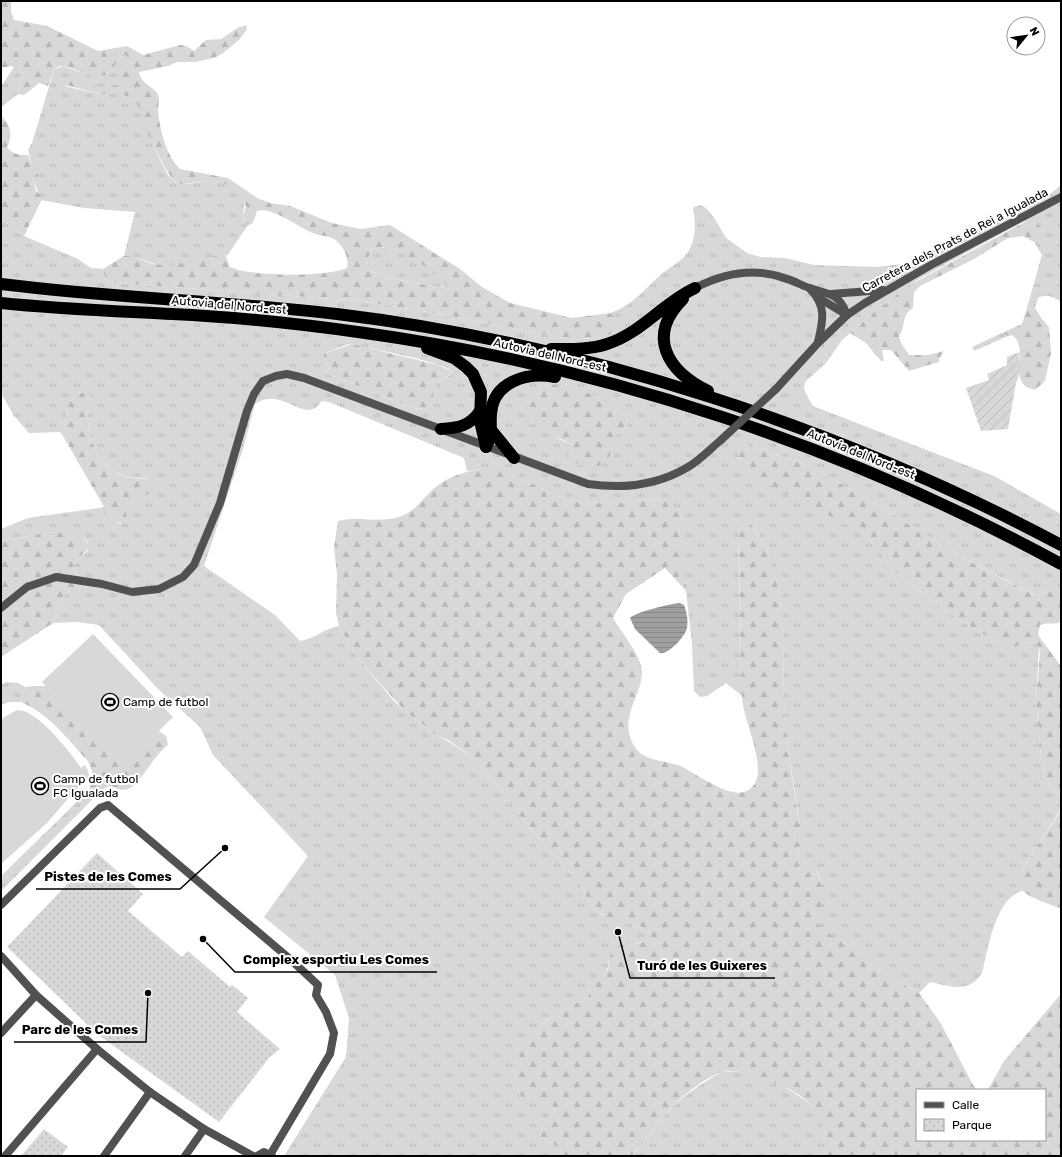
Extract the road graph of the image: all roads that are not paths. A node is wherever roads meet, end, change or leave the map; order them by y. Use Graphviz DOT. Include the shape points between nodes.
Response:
graph roads {
  1 [pos="1061,197"];
  2 [pos="1,284"];
  3 [pos="694,288"];
  4 [pos="810,288"];
  5 [pos="884,290"];
  6 [pos="830,294"];
  7 [pos="818,297"];
  8 [pos="1,302"];
  9 [pos="847,315"];
  10 [pos="414,341"];
  11 [pos="818,343"];
  12 [pos="533,349"];
  13 [pos="594,379"];
  14 [pos="728,403"];
  15 [pos="480,411"];
  16 [pos="441,429"];
  17 [pos="492,432"];
  18 [pos="486,447"];
  19 [pos="514,458"];
  20 [pos="1061,545"];
  21 [pos="1061,564"];
  22 [pos="1,608"];
  23 [pos="1,906"];
  24 [pos="1,956"];
  25 [pos="36,995"];
  26 [pos="1,1033"];
  27 [pos="97,1049"];
  28 [pos="150,1092"];
  29 [pos="204,1129"];
  30 [pos="271,1155"];
  31 [pos="5,1156"];
  32 [pos="104,1156"];
  33 [pos="185,1156"];
  34 [pos="253,1156"];
  35 [pos="257,1156"];
  1 -- 5 [label="street, Carretera dels Prats de Rei a Igualada"];
  2 -- 12 [label="highway, Autovia del Nord-est" via="339,314"];
  3 -- 4 [label="street" via="725,276 758,272 787,278"];
  3 -- 12 [label="highway" via="669,303 627,335 607,344 578,349"];
  3 -- 14 [label="highway" via="679,302 669,317 665,331 666,351 674,367 684,377"];
  4 -- 6 [label="street"];
  4 -- 7 [label="street"];
  5 -- 6 [label="street"];
  5 -- 9 [label="street, Carretera dels Prats de Rei a Igualada"];
  6 -- 9 [label="street" via="840,300"];
  7 -- 9 [label="street"];
  7 -- 11 [label="street" via="822,307 823,323"];
  8 -- 10 [label="highway, Autovia del Nord-est" via="265,322"];
  9 -- 11 [label="street, Carretera dels Prats de Rei a Igualada"];
  10 -- 13 [label="highway, Autovia del Nord-est"];
  10 -- 15 [label="highway" via="454,358 466,367 479,388"];
  11 -- 19 [label="street, Carretera dels Prats de Rei a Igualada, bridge" via="776,389 721,440 688,467 661,479 638,485 610,487 588,484"];
  12 -- 14 [label="highway, Autovia del Nord-est"];
  13 -- 17 [label="highway" via="572,380 541,374 516,379 506,385 495,398 490,414"];
  13 -- 21 [label="highway, Autovia del Nord-est" via="679,404 862,468 978,520"];
  14 -- 20 [label="highway, Autovia del Nord-est" via="918,475"];
  15 -- 16 [label="highway" via="465,425"];
  15 -- 18 [label="highway"];
  16 -- 18 [label="street, Carretera dels Prats de Rei a Igualada"];
  16 -- 22 [label="street, Carretera dels Prats de Rei a Igualada" via="304,378 287,374 263,381 247,411 220,503 194,565 184,577 159,589 132,592 102,584 56,577 27,587"];
  17 -- 18 [label="highway"];
  17 -- 19 [label="highway"];
  18 -- 19 [label="street, Carretera dels Prats de Rei a Igualada"];
  23 -- 30 [label="street" via="105,805 115,809 318,984 316,995 334,1033 330,1054"];
  24 -- 25 [label="street"];
  25 -- 26 [label="street"];
  25 -- 27 [label="street"];
  27 -- 28 [label="street"];
  27 -- 31 [label="street"];
  28 -- 29 [label="street"];
  28 -- 32 [label="street"];
  29 -- 33 [label="street"];
  29 -- 34 [label="street"];
  30 -- 35 [label="street" via="263,1152"];
}
